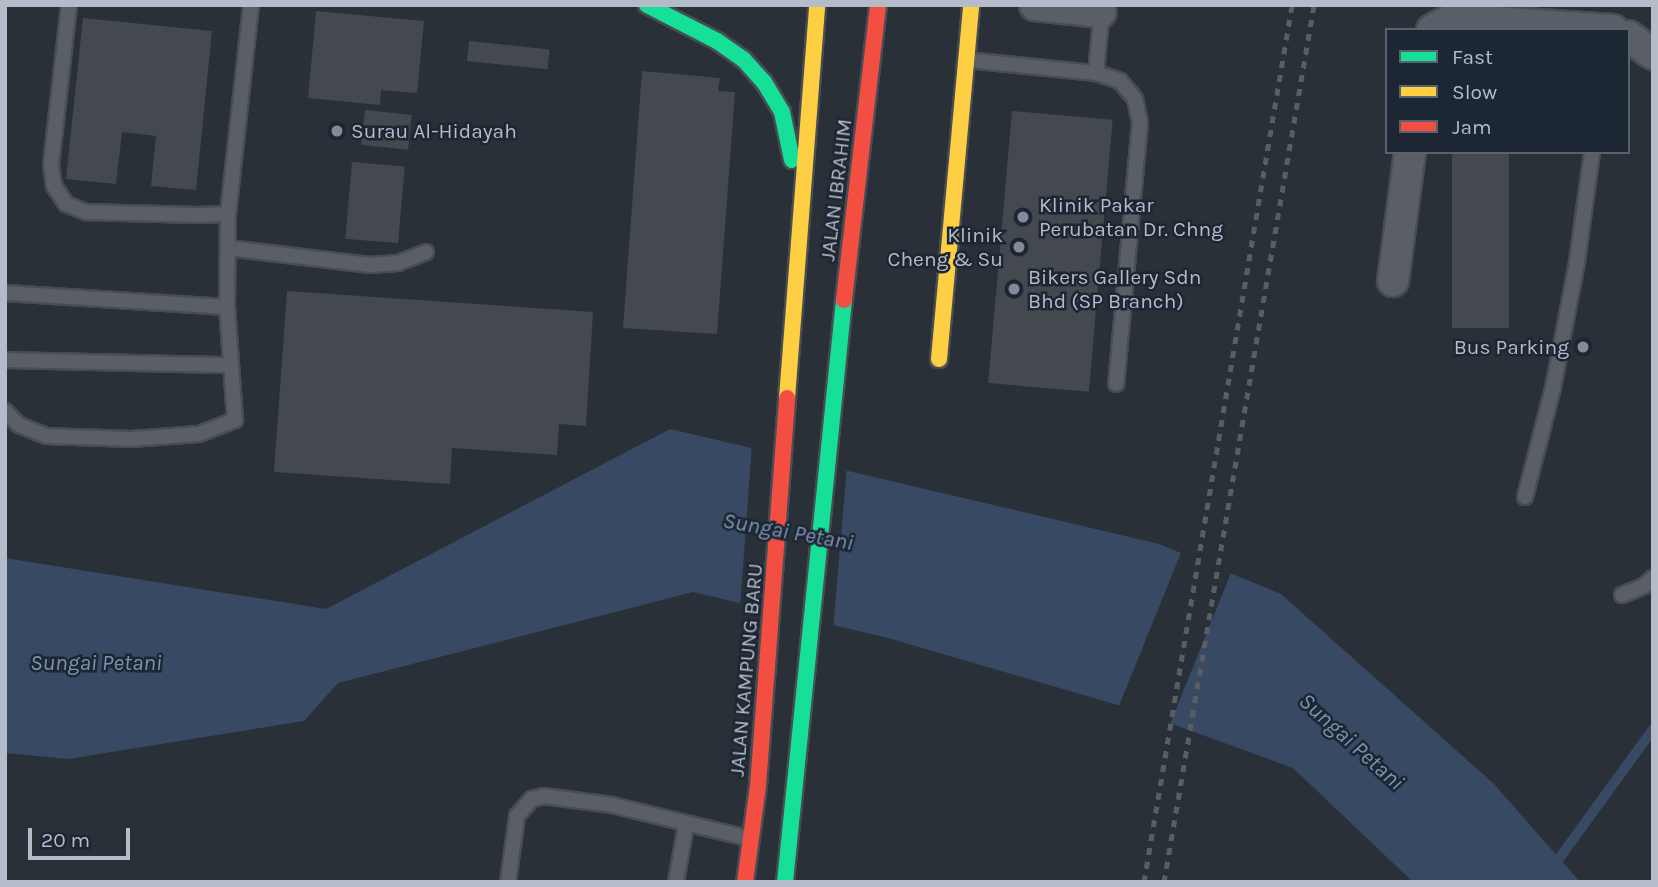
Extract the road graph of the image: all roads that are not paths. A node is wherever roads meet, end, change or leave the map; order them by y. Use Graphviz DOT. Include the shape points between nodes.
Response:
graph roads {
  1 [pos="69,5"];
  2 [pos="251,5"];
  3 [pos="647,5"];
  4 [pos="817,5"];
  5 [pos="878,5"];
  6 [pos="971,5"];
  7 [pos="1035,5"];
  8 [pos="1102,9"];
  9 [pos="1613,26"];
  10 [pos="1436,28"];
  11 [pos="1630,38"];
  12 [pos="1653,54"];
  13 [pos="966,60"];
  14 [pos="1096,73"];
  15 [pos="1410,154"];
  16 [pos="1592,154"];
  17 [pos="802,204"];
  18 [pos="228,214"];
  19 [pos="228,248"];
  20 [pos="426,252"];
  21 [pos="1393,281"];
  22 [pos="5,293"];
  23 [pos="227,307"];
  24 [pos="939,359"];
  25 [pos="5,360"];
  26 [pos="231,365"];
  27 [pos="790,378"];
  28 [pos="1116,384"];
  29 [pos="5,411"];
  30 [pos="1525,497"];
  31 [pos="1653,578"];
  32 [pos="1622,595"];
  33 [pos="686,825"];
  34 [pos="751,839"];
  35 [pos="508,882"];
  36 [pos="676,882"];
  37 [pos="745,882"];
  38 [pos="785,882"];
  1 -- 18 [label="lane" via="51,165 54,186 66,204 86,212"];
  2 -- 18 [label="lane"];
  3 -- 17 [label="main road" via="717,41 764,82 782,112"];
  4 -- 17 [label="main road, JALAN IBRAHIM"];
  5 -- 38 [label="main road, JALAN IBRAHIM"];
  6 -- 13 [label="main road"];
  7 -- 8 [label="street"];
  8 -- 14 [label="lane"];
  9 -- 10 [label="street" via="1452,19"];
  11 -- 12 [label="street"];
  13 -- 14 [label="lane"];
  13 -- 24 [label="main road"];
  14 -- 28 [label="lane" via="1120,81 1136,99 1140,122"];
  15 -- 21 [label="street"];
  16 -- 30 [label="lane" via="1553,388"];
  17 -- 27 [label="main road, JALAN IBRAHIM"];
  18 -- 19 [label="lane"];
  19 -- 20 [label="lane" via="370,264 398,263"];
  19 -- 23 [label="lane"];
  22 -- 23 [label="lane"];
  23 -- 26 [label="lane"];
  25 -- 26 [label="lane"];
  26 -- 29 [label="lane" via="235,420 199,434 131,439 46,436 19,425"];
  27 -- 34 [label="main road, JALAN KAMPUNG BARU"];
  31 -- 32 [label="lane"];
  33 -- 34 [label="lane"];
  33 -- 35 [label="lane" via="612,804 544,796 532,799 517,816"];
  33 -- 36 [label="lane"];
  34 -- 37 [label="main road, JALAN KAMPUNG BARU"];
}
